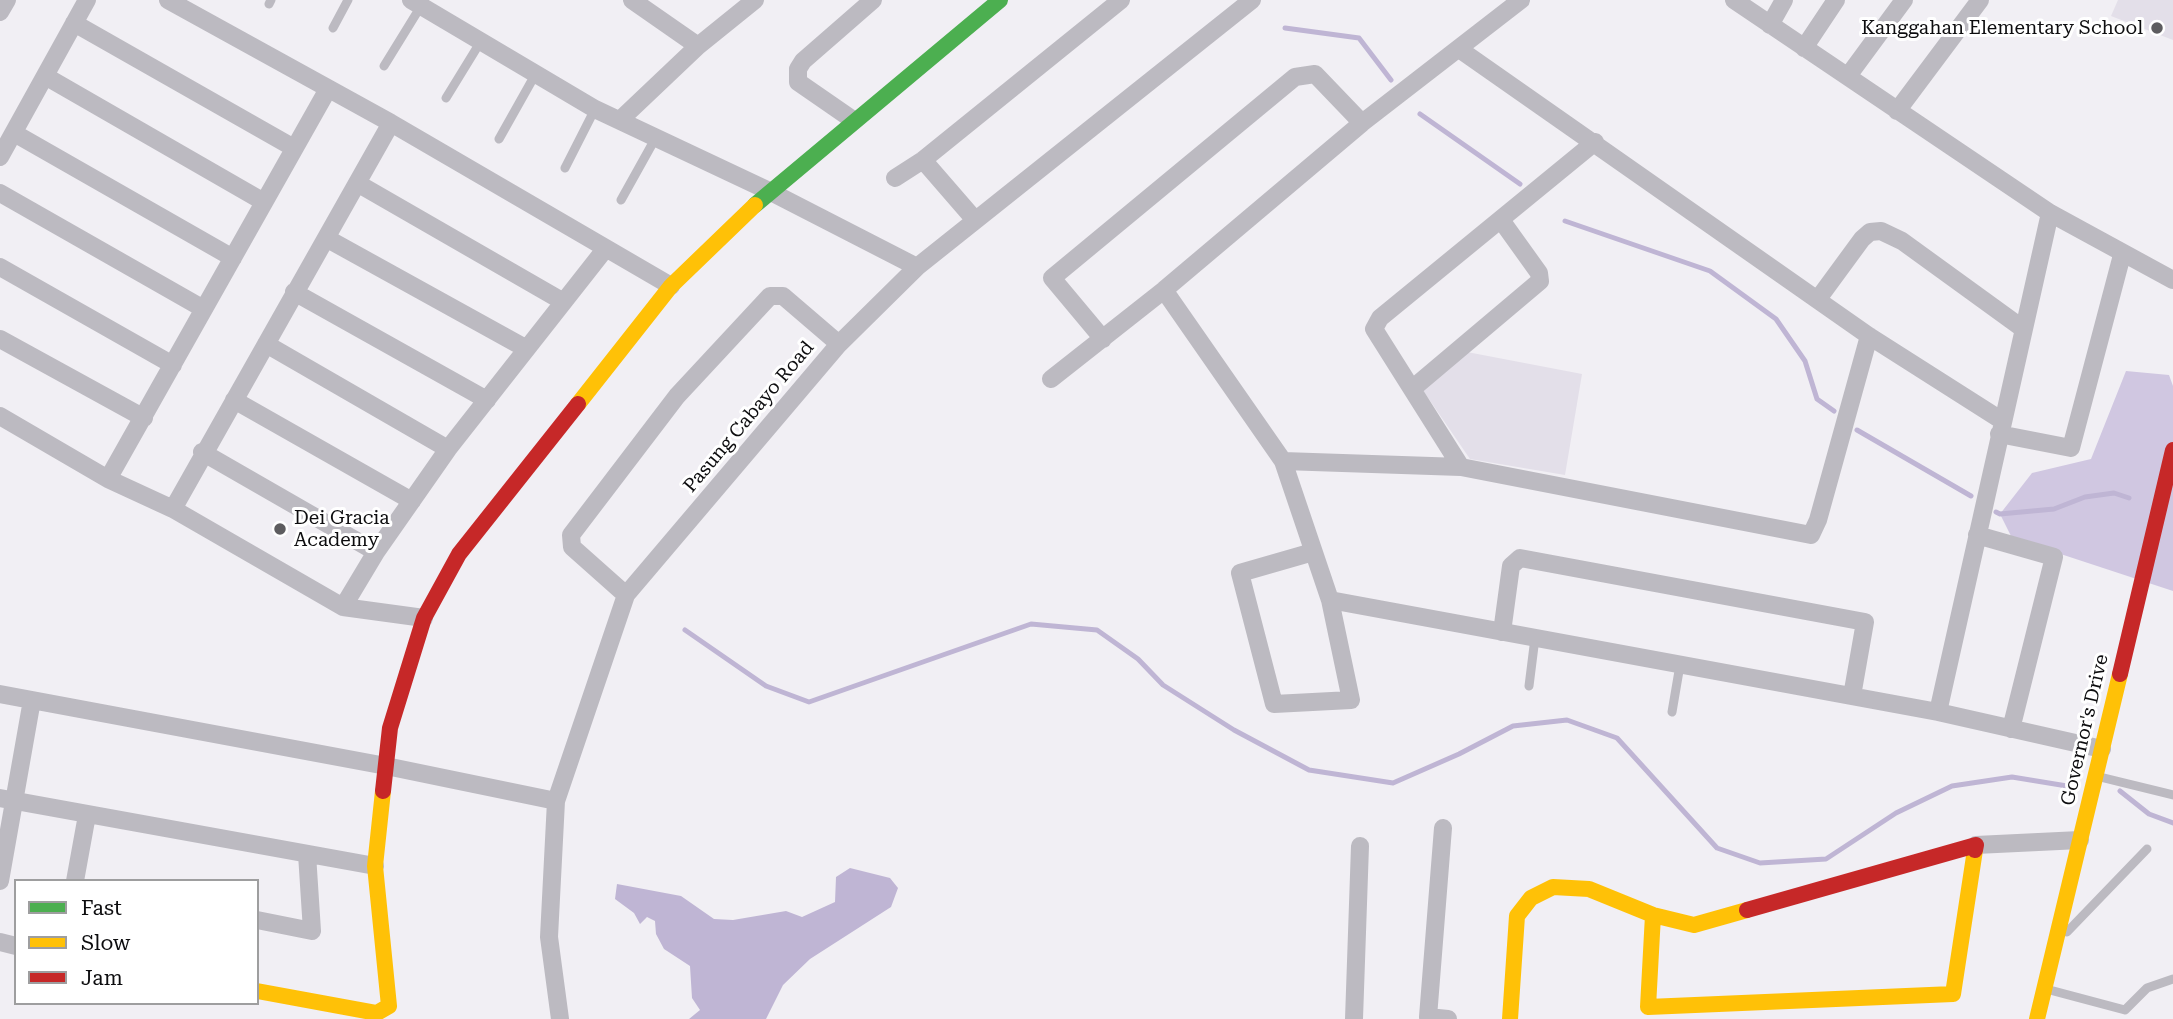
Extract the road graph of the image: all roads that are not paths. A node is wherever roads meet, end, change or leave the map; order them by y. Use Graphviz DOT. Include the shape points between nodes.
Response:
graph roads {
  1 [pos="7,0"];
  2 [pos="87,0"];
  3 [pos="348,0"];
  4 [pos="632,0"];
  5 [pos="755,0"];
  6 [pos="873,0"];
  7 [pos="1000,0"];
  8 [pos="1121,0"];
  9 [pos="1252,0"];
  10 [pos="1521,0"];
  11 [pos="1734,0"];
  12 [pos="1784,0"];
  13 [pos="1836,0"];
  14 [pos="1904,0"];
  15 [pos="1980,0"];
  16 [pos="180,3"];
  17 [pos="416,3"];
  18 [pos="0,12"];
  19 [pos="74,23"];
  20 [pos="1770,25"];
  21 [pos="332,28"];
  22 [pos="481,41"];
  23 [pos="698,46"];
  24 [pos="1804,48"];
  25 [pos="1459,49"];
  26 [pos="384,66"];
  27 [pos="535,75"];
  28 [pos="45,76"];
  29 [pos="1847,76"];
  30 [pos="328,89"];
  31 [pos="446,98"];
  32 [pos="595,109"];
  33 [pos="1897,111"];
  34 [pos="620,120"];
  35 [pos="853,120"];
  36 [pos="391,123"];
  37 [pos="1362,123"];
  38 [pos="14,133"];
  39 [pos="499,139"];
  40 [pos="655,139"];
  41 [pos="1595,142"];
  42 [pos="294,148"];
  43 [pos="0,157"];
  44 [pos="923,160"];
  45 [pos="565,168"];
  46 [pos="895,178"];
  47 [pos="357,183"];
  48 [pos="769,191"];
  49 [pos="0,194"];
  50 [pos="621,200"];
  51 [pos="264,202"];
  52 [pos="2050,213"];
  53 [pos="975,220"];
  54 [pos="1501,220"];
  55 [pos="326,238"];
  56 [pos="606,248"];
  57 [pos="2122,255"];
  58 [pos="233,258"];
  59 [pos="0,267"];
  60 [pos="918,267"];
  61 [pos="2173,280"];
  62 [pos="671,286"];
  63 [pos="1164,290"];
  64 [pos="294,292"];
  65 [pos="1818,299"];
  66 [pos="562,301"];
  67 [pos="202,308"];
  68 [pos="2022,328"];
  69 [pos="1869,336"];
  70 [pos="0,339"];
  71 [pos="1103,339"];
  72 [pos="265,344"];
  73 [pos="839,344"];
  74 [pos="526,348"];
  75 [pos="173,365"];
  76 [pos="1051,379"];
  77 [pos="1412,389"];
  78 [pos="234,400"];
  79 [pos="487,400"];
  80 [pos="0,416"];
  81 [pos="144,418"];
  82 [pos="2000,427"];
  83 [pos="448,449"];
  84 [pos="2173,450"];
  85 [pos="202,452"];
  86 [pos="1283,461"];
  87 [pos="1461,467"];
  88 [pos="108,479"];
  89 [pos="412,501"];
  90 [pos="173,509"];
  91 [pos="1977,535"];
  92 [pos="376,552"];
  93 [pos="1313,552"];
  94 [pos="626,595"];
  95 [pos="1330,600"];
  96 [pos="343,607"];
  97 [pos="424,618"];
  98 [pos="1502,632"];
  99 [pos="1535,638"];
  100 [pos="1680,665"];
  101 [pos="1529,686"];
  102 [pos="0,694"];
  103 [pos="1852,696"];
  104 [pos="32,700"];
  105 [pos="1672,712"];
  106 [pos="1937,712"];
  107 [pos="2011,729"];
  108 [pos="2102,749"];
  109 [pos="386,766"];
  110 [pos="2096,776"];
  111 [pos="2173,795"];
  112 [pos="7,800"];
  113 [pos="556,801"];
  114 [pos="87,815"];
  115 [pos="1443,828"];
  116 [pos="2080,840"];
  117 [pos="1976,845"];
  118 [pos="1360,846"];
  119 [pos="2147,849"];
  120 [pos="307,854"];
  121 [pos="375,866"];
  122 [pos="75,879"];
  123 [pos="0,881"];
  124 [pos="1653,915"];
  125 [pos="259,920"];
  126 [pos="2056,943"];
  127 [pos="2173,979"];
  128 [pos="2045,989"];
  129 [pos="259,990"];
  130 [pos="560,1019"];
  131 [pos="1354,1019"];
  132 [pos="1448,1019"];
  133 [pos="1510,1019"];
  134 [pos="2037,1019"];
  1 -- 18 [label="street"];
  2 -- 19 [label="street"];
  3 -- 21 [label="lane"];
  4 -- 23 [label="street"];
  5 -- 23 [label="street"];
  6 -- 35 [label="street" via="798,69 799,82"];
  7 -- 35 [label="street"];
  8 -- 44 [label="street"];
  9 -- 53 [label="street, Pasung Cabayo Road"];
  10 -- 25 [label="street"];
  11 -- 20 [label="street"];
  12 -- 20 [label="street"];
  13 -- 24 [label="street"];
  14 -- 29 [label="street"];
  15 -- 33 [label="street"];
  16 -- 30 [label="street"];
  17 -- 22 [label="street"];
  17 -- 26 [label="lane"];
  19 -- 28 [label="street"];
  19 -- 42 [label="street"];
  20 -- 24 [label="street"];
  22 -- 27 [label="street"];
  22 -- 31 [label="lane"];
  23 -- 34 [label="street"];
  24 -- 29 [label="street"];
  25 -- 37 [label="street"];
  25 -- 41 [label="street"];
  27 -- 32 [label="street"];
  27 -- 39 [label="lane"];
  28 -- 38 [label="street"];
  28 -- 51 [label="street"];
  29 -- 33 [label="street"];
  30 -- 36 [label="street"];
  30 -- 42 [label="street"];
  32 -- 34 [label="street"];
  32 -- 45 [label="lane"];
  33 -- 52 [label="street"];
  34 -- 40 [label="street"];
  35 -- 48 [label="street"];
  36 -- 47 [label="street"];
  36 -- 56 [label="street"];
  37 -- 63 [label="street"];
  37 -- 71 [label="street" via="1315,74 1295,77 1052,278"];
  38 -- 43 [label="street"];
  38 -- 58 [label="street"];
  40 -- 48 [label="street"];
  40 -- 50 [label="lane"];
  41 -- 54 [label="street"];
  41 -- 65 [label="street"];
  42 -- 51 [label="street"];
  44 -- 46 [label="street"];
  44 -- 53 [label="street"];
  47 -- 55 [label="street"];
  47 -- 66 [label="street"];
  48 -- 60 [label="street"];
  48 -- 62 [label="street"];
  49 -- 67 [label="street"];
  51 -- 58 [label="street"];
  52 -- 57 [label="street"];
  52 -- 68 [label="street"];
  53 -- 60 [label="street, Pasung Cabayo Road"];
  54 -- 77 [label="street" via="1380,318 1374,329"];
  54 -- 77 [label="street" via="1540,281"];
  55 -- 64 [label="street"];
  55 -- 74 [label="street"];
  56 -- 62 [label="street"];
  56 -- 66 [label="street"];
  57 -- 61 [label="street"];
  57 -- 82 [label="street" via="2071,448"];
  58 -- 67 [label="street"];
  59 -- 75 [label="street"];
  60 -- 73 [label="street, Pasung Cabayo Road"];
  62 -- 97 [label="street" via="459,554"];
  63 -- 71 [label="street"];
  63 -- 86 [label="street"];
  64 -- 72 [label="street"];
  64 -- 79 [label="street"];
  65 -- 68 [label="street" via="1862,239 1881,231 1902,240"];
  65 -- 69 [label="street"];
  66 -- 74 [label="street"];
  67 -- 75 [label="street"];
  68 -- 82 [label="street"];
  69 -- 82 [label="street"];
  69 -- 87 [label="street" via="1811,536"];
  70 -- 81 [label="street"];
  71 -- 76 [label="street"];
  72 -- 78 [label="street"];
  72 -- 83 [label="street"];
  73 -- 94 [label="street, Pasung Cabayo Road"];
  73 -- 94 [label="street" via="783,296 770,296 677,396 570,535 572,547"];
  74 -- 79 [label="street"];
  75 -- 81 [label="street"];
  77 -- 87 [label="street"];
  78 -- 85 [label="street"];
  78 -- 89 [label="street"];
  79 -- 83 [label="street"];
  80 -- 88 [label="street"];
  81 -- 88 [label="street"];
  82 -- 91 [label="street"];
  83 -- 89 [label="street"];
  84 -- 108 [label="street, Governor's Drive"];
  85 -- 90 [label="street"];
  85 -- 92 [label="street"];
  86 -- 87 [label="street"];
  86 -- 93 [label="street"];
  88 -- 90 [label="street"];
  89 -- 92 [label="street"];
  90 -- 96 [label="street"];
  91 -- 106 [label="street"];
  91 -- 107 [label="street" via="2054,557"];
  92 -- 96 [label="street"];
  93 -- 95 [label="street"];
  93 -- 95 [label="street" via="1240,573 1274,705 1351,700"];
  94 -- 113 [label="street, Pasung Cabayo Road"];
  95 -- 98 [label="street"];
  96 -- 97 [label="street"];
  97 -- 109 [label="street" via="390,728"];
  98 -- 99 [label="street"];
  98 -- 103 [label="street" via="1511,566 1520,558 1865,622"];
  99 -- 100 [label="street"];
  99 -- 101 [label="lane"];
  100 -- 103 [label="street"];
  100 -- 105 [label="lane"];
  102 -- 104 [label="street"];
  103 -- 106 [label="street"];
  104 -- 109 [label="street"];
  104 -- 112 [label="street"];
  106 -- 107 [label="street"];
  107 -- 108 [label="street"];
  108 -- 110 [label="street, Governor's Drive"];
  109 -- 113 [label="street"];
  109 -- 121 [label="street"];
  110 -- 111 [label="lane"];
  110 -- 116 [label="street, Governor's Drive"];
  112 -- 114 [label="street"];
  112 -- 123 [label="street"];
  113 -- 130 [label="street, Pasung Cabayo Road" via="549,937"];
  114 -- 120 [label="street"];
  114 -- 122 [label="street"];
  115 -- 132 [label="street" via="1428,1017"];
  116 -- 117 [label="street"];
  116 -- 126 [label="street, Governor's Drive"];
  117 -- 124 [label="street" via="1694,925"];
  117 -- 124 [label="street" via="1953,994 1648,1007"];
  118 -- 131 [label="street"];
  119 -- 126 [label="lane"];
  120 -- 121 [label="street"];
  120 -- 125 [label="street" via="312,931"];
  121 -- 129 [label="street" via="390,1001 386,1010 377,1013"];
  124 -- 133 [label="street" via="1589,889 1553,887 1531,898 1517,916"];
  126 -- 128 [label="street, Governor's Drive"];
  127 -- 128 [label="lane" via="2147,988 2125,1010"];
  128 -- 134 [label="street, Governor's Drive"];
}
